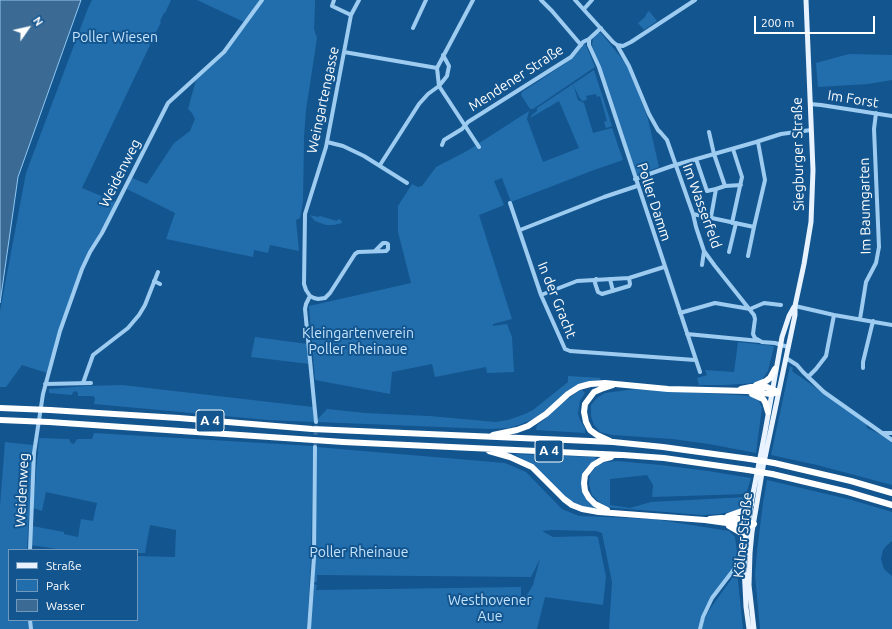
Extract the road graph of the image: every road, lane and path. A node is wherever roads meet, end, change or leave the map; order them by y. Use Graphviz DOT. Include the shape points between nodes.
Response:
graph roads {
  1 [pos="262,0"];
  2 [pos="334,0"];
  3 [pos="359,0"];
  4 [pos="426,0"];
  5 [pos="473,0"];
  6 [pos="541,0"];
  7 [pos="575,0"];
  8 [pos="592,0"];
  9 [pos="695,0"];
  10 [pos="806,0"];
  11 [pos="584,9"];
  12 [pos="352,16"];
  13 [pos="413,28"];
  14 [pos="601,28"];
  15 [pos="590,39"];
  16 [pos="581,45"];
  17 [pos="617,45"];
  18 [pos="344,52"];
  19 [pos="443,55"];
  20 [pos="436,68"];
  21 [pos="439,86"];
  22 [pos="810,104"];
  23 [pos="876,113"];
  24 [pos="892,116"];
  25 [pos="464,126"];
  26 [pos="811,130"];
  27 [pos="708,132"];
  28 [pos="327,142"];
  29 [pos="758,142"];
  30 [pos="442,145"];
  31 [pos="479,147"];
  32 [pos="733,149"];
  33 [pos="714,154"];
  34 [pos="696,159"];
  35 [pos="380,165"];
  36 [pos="676,165"];
  37 [pos="635,179"];
  38 [pos="407,183"];
  39 [pos="724,184"];
  40 [pos="741,185"];
  41 [pos="637,186"];
  42 [pos="716,189"];
  43 [pos="510,203"];
  44 [pos="693,214"];
  45 [pos="711,217"];
  46 [pos="734,223"];
  47 [pos="754,227"];
  48 [pos="520,230"];
  49 [pos="376,251"];
  50 [pos="704,251"];
  51 [pos="729,252"];
  52 [pos="748,256"];
  53 [pos="702,265"];
  54 [pos="664,267"];
  55 [pos="158,272"];
  56 [pos="629,278"];
  57 [pos="610,279"];
  58 [pos="596,280"];
  59 [pos="154,281"];
  60 [pos="160,284"];
  61 [pos="613,291"];
  62 [pos="541,295"];
  63 [pos="310,296"];
  64 [pos="781,305"];
  65 [pos="795,306"];
  66 [pos="750,309"];
  67 [pos="680,313"];
  68 [pos="834,315"];
  69 [pos="860,318"];
  70 [pos="873,321"];
  71 [pos="892,325"];
  72 [pos="687,334"];
  73 [pos="762,342"];
  74 [pos="780,345"];
  75 [pos="788,347"];
  76 [pos="786,358"];
  77 [pos="695,360"];
  78 [pos="864,368"];
  79 [pos="775,369"];
  80 [pos="700,372"];
  81 [pos="808,377"];
  82 [pos="83,383"];
  83 [pos="91,383"];
  84 [pos="45,384"];
  85 [pos="616,384"];
  86 [pos="749,389"];
  87 [pos="771,391"];
  88 [pos="778,392"];
  89 [pos="0,408"];
  90 [pos="768,412"];
  91 [pos="0,420"];
  92 [pos="316,422"];
  93 [pos="892,433"];
  94 [pos="884,434"];
  95 [pos="481,437"];
  96 [pos="892,440"];
  97 [pos="613,442"];
  98 [pos="315,447"];
  99 [pos="476,448"];
  100 [pos="622,455"];
  101 [pos="763,467"];
  102 [pos="756,479"];
  103 [pos="892,493"];
  104 [pos="751,504"];
  105 [pos="892,505"];
  106 [pos="612,512"];
  107 [pos="721,521"];
  108 [pos="750,524"];
  109 [pos="746,540"];
  110 [pos="30,549"];
  111 [pos="745,555"];
  112 [pos="309,629"];
  113 [pos="700,629"];
  114 [pos="749,629"];
  115 [pos="754,629"];
  1 -- 84 [label="street, Weidenweg" via="226,50 168,103 82,269"];
  2 -- 12 [label="street" via="332,6"];
  3 -- 12 [label="street, Weingartengasse"];
  4 -- 13 [label="street"];
  5 -- 19 [label="street"];
  6 -- 16 [label="street"];
  7 -- 11 [label="street, Im Wasserfeld"];
  8 -- 11 [label="street"];
  9 -- 17 [label="street" via="631,42 623,46"];
  10 -- 22 [label="main road, Siegburger Straße"];
  11 -- 14 [label="street, Im Wasserfeld"];
  12 -- 18 [label="street, Weingartengasse"];
  14 -- 15 [label="street, Mendener Straße"];
  14 -- 17 [label="street, Im Wasserfeld"];
  15 -- 16 [label="street, Mendener Straße"];
  15 -- 37 [label="street, Poller Damm" via="589,45"];
  16 -- 25 [label="street, Mendener Straße" via="571,57"];
  17 -- 36 [label="street, Im Wasserfeld" via="629,66 649,114 667,140"];
  18 -- 20 [label="street"];
  18 -- 28 [label="street, Weingartengasse"];
  19 -- 20 [label="street"];
  19 -- 21 [label="street" via="448,61 449,71"];
  20 -- 21 [label="street"];
  21 -- 25 [label="street"];
  21 -- 35 [label="street" via="419,104"];
  22 -- 23 [label="street, Im Forst"];
  22 -- 26 [label="main road, Siegburger Straße"];
  23 -- 24 [label="street, Im Forst"];
  23 -- 69 [label="street, Im Baumgarten" via="874,129 879,247 876,264 866,282"];
  25 -- 30 [label="street, Mendener Straße" via="444,140"];
  25 -- 31 [label="street"];
  26 -- 29 [label="street" via="786,133"];
  26 -- 65 [label="main road, Siegburger Straße" via="811,219"];
  27 -- 33 [label="street"];
  28 -- 35 [label="street" via="351,150"];
  28 -- 63 [label="street, Weingartengasse" via="305,222 304,284"];
  29 -- 32 [label="street"];
  29 -- 47 [label="street" via="765,177"];
  32 -- 33 [label="street"];
  32 -- 40 [label="street" via="742,177"];
  33 -- 34 [label="street"];
  33 -- 39 [label="street"];
  34 -- 36 [label="street"];
  34 -- 42 [label="street" via="708,191"];
  35 -- 38 [label="street"];
  36 -- 37 [label="street"];
  36 -- 44 [label="street, Im Wasserfeld"];
  37 -- 41 [label="street, Poller Damm"];
  39 -- 40 [label="street"];
  39 -- 42 [label="street"];
  40 -- 46 [label="street"];
  41 -- 48 [label="street"];
  41 -- 54 [label="street, Poller Damm"];
  42 -- 45 [label="street"];
  43 -- 48 [label="street, In der Gracht"];
  44 -- 45 [label="street"];
  44 -- 50 [label="street, Im Wasserfeld"];
  45 -- 46 [label="street"];
  46 -- 47 [label="street"];
  46 -- 51 [label="street"];
  47 -- 52 [label="street"];
  48 -- 62 [label="street, In der Gracht"];
  49 -- 63 [label="street" via="355,254 328,296 318,299"];
  50 -- 53 [label="street"];
  50 -- 66 [label="street, Im Wasserfeld"];
  54 -- 56 [label="street"];
  54 -- 67 [label="street, Poller Damm"];
  55 -- 59 [label="street"];
  56 -- 57 [label="street"];
  56 -- 61 [label="street" via="629,286"];
  57 -- 58 [label="street"];
  57 -- 61 [label="street"];
  58 -- 61 [label="street" via="598,292 602,294"];
  58 -- 62 [label="street" via="577,281"];
  59 -- 60 [label="street"];
  59 -- 82 [label="street" via="145,305 136,319 92,357"];
  62 -- 77 [label="street, In der Gracht" via="567,350"];
  63 -- 92 [label="street" via="305,309"];
  64 -- 66 [label="street" via="764,303"];
  65 -- 68 [label="street"];
  65 -- 74 [label="main road, Siegburger Straße" via="789,316"];
  65 -- 75 [label="main road, Siegburger Straße"];
  66 -- 67 [label="street" via="714,302"];
  66 -- 73 [label="street, Im Wasserfeld" via="755,317 754,336"];
  67 -- 72 [label="street, Poller Damm"];
  68 -- 69 [label="street"];
  68 -- 81 [label="street" via="826,356"];
  69 -- 70 [label="street"];
  70 -- 71 [label="street"];
  70 -- 78 [label="street" via="863,362"];
  72 -- 73 [label="street"];
  72 -- 77 [label="street, Poller Damm"];
  73 -- 74 [label="street"];
  74 -- 75 [label="street"];
  74 -- 79 [label="main road, Siegburger Straße"];
  75 -- 76 [label="main road, Siegburger Straße"];
  76 -- 81 [label="street"];
  76 -- 88 [label="main road, Siegburger Straße"];
  77 -- 80 [label="street, Poller Damm"];
  79 -- 86 [label="highway" via="770,378"];
  79 -- 87 [label="main road, Siegburger Straße"];
  81 -- 94 [label="street" via="824,392"];
  82 -- 83 [label="street"];
  82 -- 84 [label="street"];
  84 -- 110 [label="street, Weidenweg" via="34,453"];
  85 -- 86 [label="highway" via="675,389"];
  85 -- 95 [label="highway" via="590,384 579,387 528,426"];
  85 -- 97 [label="highway" via="594,392 585,404 584,412 590,430"];
  86 -- 87 [label="highway"];
  86 -- 90 [label="highway" via="763,399"];
  87 -- 88 [label="highway"];
  87 -- 90 [label="main road, Siegburger Straße"];
  88 -- 101 [label="main road, Siegburger Straße"];
  89 -- 95 [label="highway, A 4, bridge" via="312,429"];
  90 -- 102 [label="main road, Siegburger Straße"];
  91 -- 99 [label="highway, A 4, bridge"];
  93 -- 94 [label="street"];
  94 -- 96 [label="street"];
  95 -- 97 [label="highway, A 4"];
  97 -- 103 [label="highway, A 4, bridge" via="750,458 844,479"];
  98 -- 112 [label="street" via="314,558"];
  99 -- 100 [label="highway, A 4"];
  99 -- 106 [label="highway" via="510,456 532,467 572,505 582,509"];
  100 -- 105 [label="highway, A 4, bridge" via="664,458 772,474"];
  100 -- 106 [label="highway" via="597,461 585,475 585,491 589,498 595,504"];
  101 -- 108 [label="main road, Kölner Straße"];
  102 -- 104 [label="main road, Kölner Straße"];
  104 -- 107 [label="highway" via="738,514"];
  104 -- 108 [label="main road, Kölner Straße"];
  106 -- 107 [label="highway"];
  107 -- 108 [label="highway" via="742,519"];
  107 -- 109 [label="highway" via="739,531"];
  108 -- 109 [label="main road, Kölner Straße"];
  108 -- 115 [label="main road, Kölner Straße" via="749,585"];
  109 -- 111 [label="main road, Kölner Straße"];
  111 -- 113 [label="street" via="712,598 702,617"];
  111 -- 114 [label="main road, Kölner Straße" via="744,586"];
}
